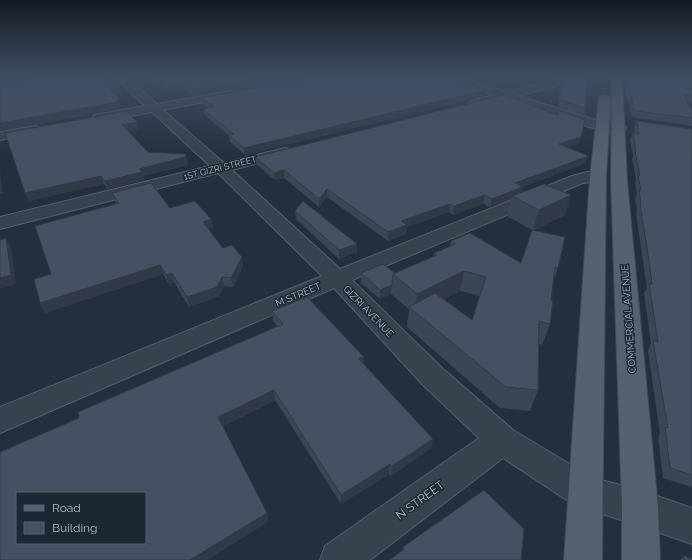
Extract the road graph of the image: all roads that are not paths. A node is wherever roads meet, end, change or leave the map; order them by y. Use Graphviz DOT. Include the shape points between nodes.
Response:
graph roads {
  1 [pos="150,103"];
  2 [pos="183,103"];
  3 [pos="474,103"];
  4 [pos="533,103"];
  5 [pos="611,103"];
  6 [pos="616,103"];
  7 [pos="458,107"];
  8 [pos="156,108"];
  9 [pos="86,121"];
  10 [pos="616,124"];
  11 [pos="47,128"];
  12 [pos="0,136"];
  13 [pos="298,148"];
  14 [pos="221,168"];
  15 [pos="598,177"];
  16 [pos="0,223"];
  17 [pos="338,278"];
  18 [pos="0,420"];
  19 [pos="502,440"];
  20 [pos="586,493"];
  21 [pos="640,508"];
  22 [pos="692,526"];
  23 [pos="339,560"];
  24 [pos="583,560"];
  25 [pos="641,560"];
  1 -- 8 [label="street, GIZRI AVENUE"];
  2 -- 8 [label="street"];
  3 -- 7 [label="street"];
  4 -- 10 [label="street"];
  5 -- 10 [label="main road, COMMERCIAL AVENUE"];
  6 -- 10 [label="main road, COMMERCIAL AVENUE"];
  8 -- 9 [label="street"];
  8 -- 14 [label="street, GIZRI AVENUE"];
  10 -- 15 [label="main road, COMMERCIAL AVENUE"];
  10 -- 21 [label="main road, COMMERCIAL AVENUE"];
  11 -- 12 [label="street"];
  13 -- 14 [label="street, 1ST GIZRI STREET"];
  14 -- 16 [label="street, 1ST GIZRI STREET"];
  14 -- 17 [label="street, GIZRI AVENUE"];
  15 -- 17 [label="street, M STREET" via="578,179"];
  15 -- 20 [label="main road, COMMERCIAL AVENUE"];
  17 -- 18 [label="street, M STREET"];
  17 -- 19 [label="street, GIZRI AVENUE" via="432,376"];
  19 -- 20 [label="street, GIZRI AVENUE"];
  19 -- 23 [label="street, N STREET"];
  20 -- 21 [label="street, GIZRI AVENUE"];
  20 -- 24 [label="main road, COMMERCIAL AVENUE"];
  21 -- 22 [label="street, GIZRI AVENUE"];
  21 -- 25 [label="main road, COMMERCIAL AVENUE"];
}
